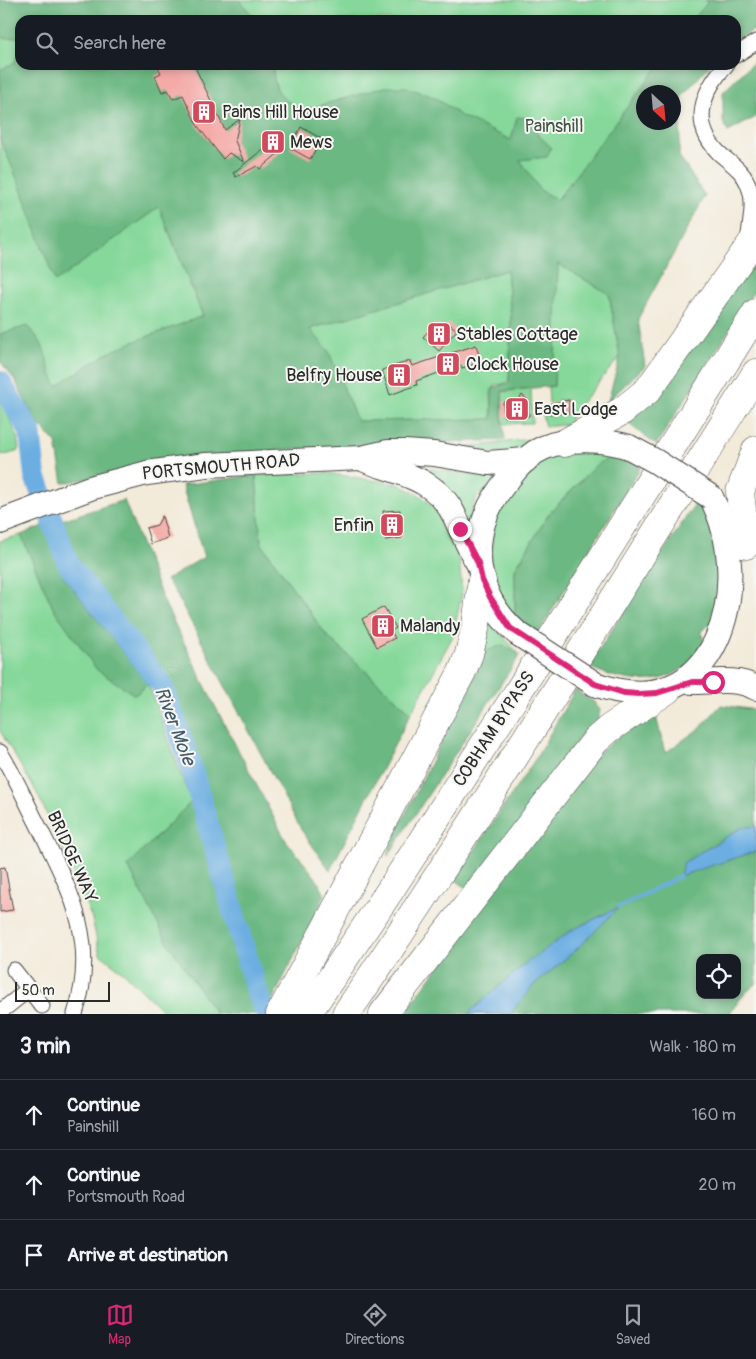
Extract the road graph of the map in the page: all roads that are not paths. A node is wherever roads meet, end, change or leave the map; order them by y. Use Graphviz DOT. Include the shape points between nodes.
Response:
graph roads {
  1 [pos="756,42"];
  2 [pos="741,52"];
  3 [pos="722,70"];
  4 [pos="749,171"];
  5 [pos="752,242"];
  6 [pos="756,313"];
  7 [pos="756,373"];
  8 [pos="565,443"];
  9 [pos="756,450"];
  10 [pos="361,458"];
  11 [pos="526,460"];
  12 [pos="756,489"];
  13 [pos="0,522"];
  14 [pos="751,546"];
  15 [pos="480,572"];
  16 [pos="746,620"];
  17 [pos="679,686"];
  18 [pos="756,688"];
  19 [pos="0,752"];
  20 [pos="14,970"];
  21 [pos="29,989"];
  22 [pos="42,1006"];
  23 [pos="312,1007"];
  24 [pos="0,1012"];
  25 [pos="75,1014"];
  26 [pos="280,1014"];
  27 [pos="346,1014"];
  28 [pos="383,1014"];
  1 -- 2 [label="street"];
  3 -- 4 [label="street" via="707,90 703,103 705,133 712,145"];
  4 -- 5 [label="street"];
  5 -- 8 [label="highway" via="648,390 622,411"];
  6 -- 23 [label="highway, COBHAM BYPASS" via="518,692"];
  7 -- 27 [label="highway, COBHAM BYPASS" via="525,744"];
  8 -- 11 [label="main road" via="544,448"];
  8 -- 14 [label="main road, bridge" via="607,442 656,461 711,497 727,512"];
  9 -- 14 [label="highway" via="740,492"];
  10 -- 11 [label="main road, PORTSMOUTH ROAD" via="405,452 488,463"];
  10 -- 13 [label="main road, PORTSMOUTH ROAD" via="186,467 127,477"];
  10 -- 15 [label="main road, PORTSMOUTH ROAD" via="407,473 433,490 454,514"];
  11 -- 15 [label="main road" via="500,488 488,508 480,537"];
  12 -- 14 [label="highway"];
  15 -- 17 [label="main road, bridge" via="496,607 517,633 595,684 631,694"];
  15 -- 26 [label="highway" via="476,625 470,654 462,672"];
  16 -- 17 [label="main road" via="726,654 701,677"];
  17 -- 18 [label="main road" via="736,681"];
  17 -- 28 [label="highway" via="596,740"];
  19 -- 25 [label="street, BRIDGE WAY" via="64,876 77,909 84,948 84,976"];
  20 -- 21 [label="street"];
  21 -- 22 [label="street"];
  21 -- 24 [label="street"];
}
